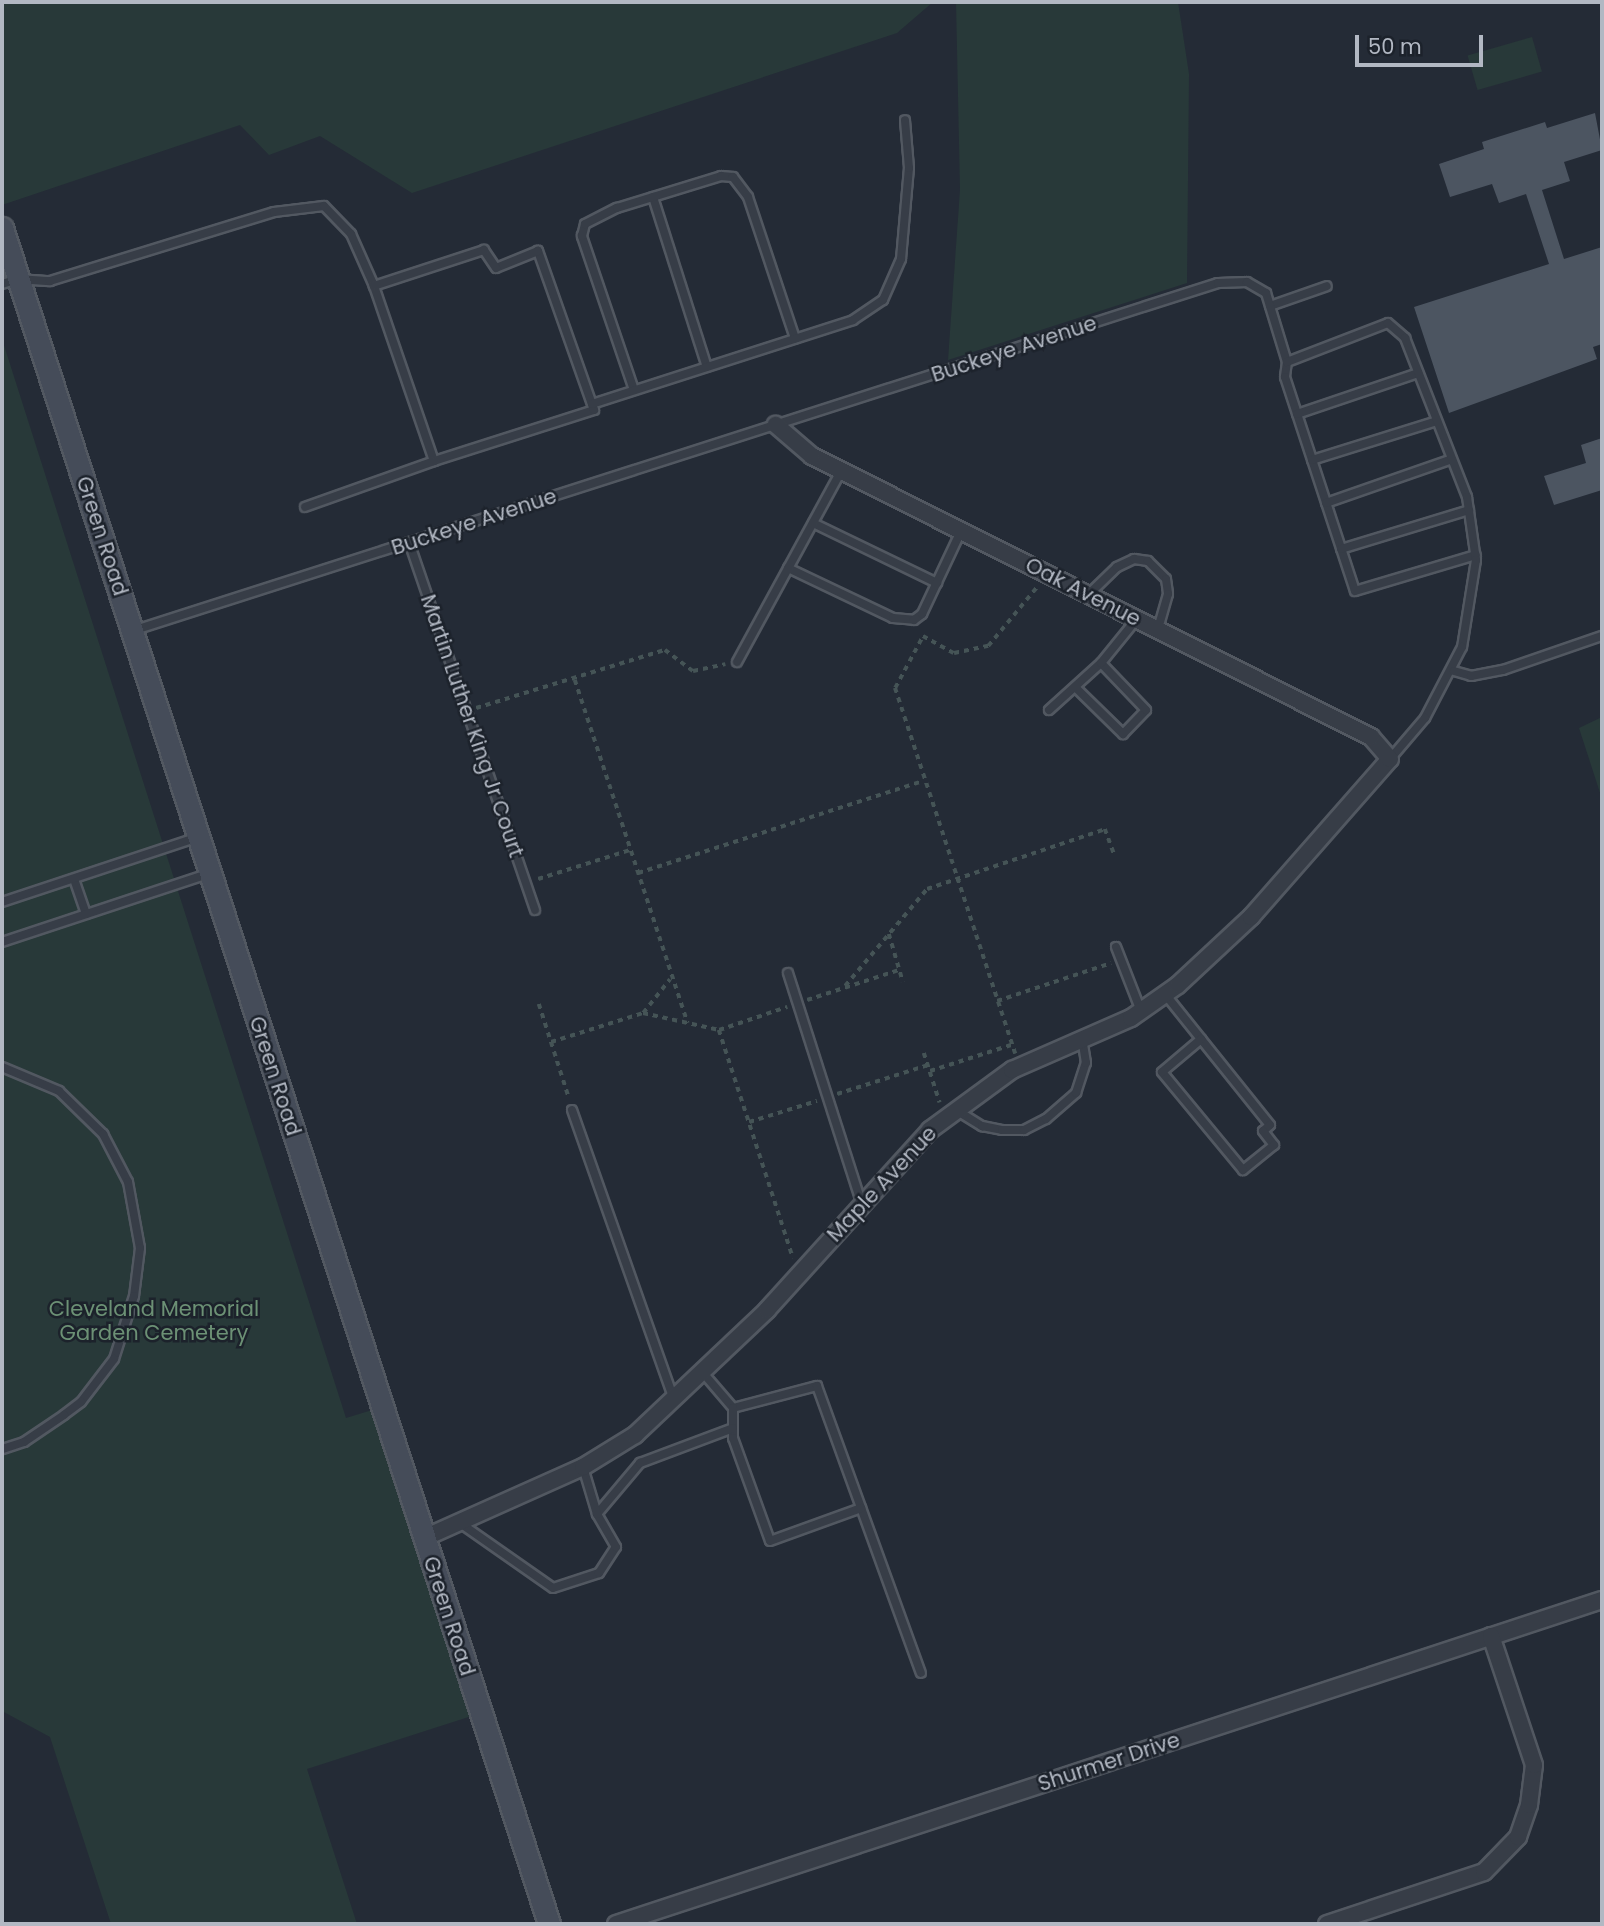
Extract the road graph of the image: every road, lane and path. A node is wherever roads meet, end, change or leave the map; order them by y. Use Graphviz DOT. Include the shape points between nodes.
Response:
graph roads {
  1 [pos="905,120"];
  2 [pos="653,197"];
  3 [pos="2,228"];
  4 [pos="10,281"];
  5 [pos="374,286"];
  6 [pos="1327,286"];
  7 [pos="1270,306"];
  8 [pos="795,338"];
  9 [pos="1287,362"];
  10 [pos="707,367"];
  11 [pos="1419,373"];
  12 [pos="635,390"];
  13 [pos="592,404"];
  14 [pos="1297,414"];
  15 [pos="1437,421"];
  16 [pos="776,425"];
  17 [pos="1452,458"];
  18 [pos="1312,460"];
  19 [pos="434,461"];
  20 [pos="841,471"];
  21 [pos="1326,503"];
  22 [pos="304,507"];
  23 [pos="1469,510"];
  24 [pos="813,523"];
  25 [pos="961,531"];
  26 [pos="409,542"];
  27 [pos="1341,549"];
  28 [pos="1475,555"];
  29 [pos="788,568"];
  30 [pos="1047,574"];
  31 [pos="937,583"];
  32 [pos="1088,595"];
  33 [pos="1136,620"];
  34 [pos="1158,630"];
  35 [pos="132,631"];
  36 [pos="1602,636"];
  37 [pos="737,662"];
  38 [pos="1101,663"];
  39 [pos="1454,671"];
  40 [pos="575,680"];
  41 [pos="1076,688"];
  42 [pos="1049,710"];
  43 [pos="467,711"];
  44 [pos="1390,759"];
  45 [pos="923,780"];
  46 [pos="198,837"];
  47 [pos="630,850"];
  48 [pos="1114,854"];
  49 [pos="210,873"];
  50 [pos="638,873"];
  51 [pos="956,879"];
  52 [pos="74,880"];
  53 [pos="526,883"];
  54 [pos="2,902"];
  55 [pos="535,910"];
  56 [pos="86,914"];
  57 [pos="889,934"];
  58 [pos="2,942"];
  59 [pos="1116,947"];
  60 [pos="1121,960"];
  61 [pos="788,973"];
  62 [pos="671,978"];
  63 [pos="903,982"];
  64 [pos="844,988"];
  65 [pos="1165,994"];
  66 [pos="997,1001"];
  67 [pos="538,1003"];
  68 [pos="1141,1011"];
  69 [pos="643,1013"];
  70 [pos="688,1023"];
  71 [pos="1082,1039"];
  72 [pos="1201,1039"];
  73 [pos="551,1042"];
  74 [pos="1011,1045"];
  75 [pos="924,1053"];
  76 [pos="2,1067"];
  77 [pos="1019,1067"];
  78 [pos="930,1071"];
  79 [pos="572,1111"];
  80 [pos="951,1114"];
  81 [pos="862,1205"];
  82 [pos="799,1275"];
  83 [pos="704,1374"];
  84 [pos="674,1400"];
  85 [pos="733,1408"];
  86 [pos="733,1428"];
  87 [pos="2,1449"];
  88 [pos="583,1467"];
  89 [pos="861,1508"];
  90 [pos="597,1514"];
  91 [pos="460,1523"];
  92 [pos="424,1538"];
  93 [pos="1602,1600"];
  94 [pos="1491,1636"];
  95 [pos="921,1673"];
  96 [pos="549,1924"];
  97 [pos="616,1924"];
  98 [pos="1327,1924"];
  1 -- 8 [label="lane" via="907,211 892,287 883,300 853,320"];
  2 -- 8 [label="lane" via="720,176 741,183"];
  2 -- 10 [label="lane"];
  2 -- 12 [label="lane" via="601,214 585,224 582,236"];
  3 -- 4 [label="main road, Green Road"];
  4 -- 5 [label="lane" via="59,278 274,212 324,206 351,234"];
  4 -- 35 [label="main road, Green Road"];
  5 -- 13 [label="lane" via="484,250 496,268 537,251"];
  5 -- 19 [label="lane"];
  6 -- 7 [label="lane"];
  7 -- 9 [label="lane, Buckeye Avenue"];
  7 -- 16 [label="lane, Buckeye Avenue" via="1266,293 1247,282 1218,283"];
  8 -- 10 [label="lane"];
  9 -- 11 [label="lane" via="1388,323 1405,338"];
  9 -- 14 [label="lane, Buckeye Avenue" via="1285,377"];
  10 -- 12 [label="lane"];
  11 -- 14 [label="lane"];
  11 -- 15 [label="lane"];
  12 -- 13 [label="lane"];
  13 -- 19 [label="lane" via="594,410"];
  14 -- 18 [label="lane, Buckeye Avenue"];
  15 -- 17 [label="lane"];
  15 -- 18 [label="lane"];
  16 -- 20 [label="street, Oak Avenue" via="812,456"];
  16 -- 26 [label="lane, Buckeye Avenue"];
  17 -- 21 [label="lane"];
  17 -- 23 [label="lane"];
  18 -- 21 [label="lane, Buckeye Avenue"];
  19 -- 22 [label="lane"];
  20 -- 24 [label="lane"];
  20 -- 25 [label="street, Oak Avenue"];
  21 -- 27 [label="lane, Buckeye Avenue"];
  23 -- 27 [label="lane"];
  23 -- 28 [label="lane"];
  24 -- 29 [label="lane"];
  24 -- 31 [label="lane"];
  25 -- 30 [label="street, Oak Avenue"];
  25 -- 31 [label="lane"];
  26 -- 35 [label="lane, Buckeye Avenue"];
  26 -- 43 [label="lane, Martin Luther King Jr Court"];
  27 -- 28 [label="lane, Buckeye Avenue" via="1358,593"];
  28 -- 39 [label="lane" via="1462,648"];
  29 -- 31 [label="lane" via="892,618 914,620 922,614"];
  29 -- 37 [label="lane"];
  30 -- 32 [label="street, Oak Avenue"];
  30 -- 45 [label="path" via="988,646 954,653 923,636 895,688"];
  32 -- 33 [label="street, Oak Avenue"];
  32 -- 34 [label="lane" via="1117,567 1134,559 1148,561 1161,570 1168,594"];
  33 -- 34 [label="street, Oak Avenue"];
  33 -- 38 [label="lane"];
  34 -- 44 [label="street, Oak Avenue" via="1371,737"];
  35 -- 46 [label="main road, Green Road"];
  36 -- 39 [label="lane" via="1503,670 1471,676"];
  37 -- 40 [label="path" via="693,671 665,650"];
  38 -- 41 [label="lane"];
  38 -- 41 [label="lane" via="1146,710 1123,734"];
  39 -- 44 [label="lane" via="1425,718"];
  40 -- 43 [label="path"];
  40 -- 47 [label="path"];
  41 -- 42 [label="lane"];
  43 -- 53 [label="lane, Martin Luther King Jr Court"];
  44 -- 65 [label="street, Maple Avenue" via="1251,917"];
  45 -- 50 [label="path"];
  45 -- 51 [label="path"];
  46 -- 49 [label="main road, Green Road"];
  46 -- 52 [label="lane"];
  47 -- 50 [label="path"];
  47 -- 53 [label="path"];
  48 -- 51 [label="path" via="1105,829"];
  49 -- 56 [label="lane"];
  49 -- 92 [label="main road, Green Road"];
  50 -- 62 [label="path"];
  51 -- 57 [label="path" via="927,889"];
  51 -- 66 [label="path"];
  52 -- 54 [label="lane"];
  52 -- 56 [label="lane"];
  53 -- 55 [label="lane, Martin Luther King Jr Court"];
  56 -- 58 [label="lane"];
  57 -- 63 [label="path"];
  57 -- 64 [label="path"];
  59 -- 60 [label="lane"];
  60 -- 66 [label="path"];
  60 -- 68 [label="lane"];
  61 -- 81 [label="lane"];
  62 -- 69 [label="path"];
  62 -- 70 [label="path"];
  65 -- 68 [label="street, Maple Avenue"];
  65 -- 72 [label="lane"];
  66 -- 74 [label="path"];
  67 -- 73 [label="path"];
  68 -- 71 [label="street, Maple Avenue"];
  69 -- 70 [label="path"];
  69 -- 73 [label="path"];
  70 -- 82 [label="path" via="719,1030"];
  71 -- 77 [label="street, Maple Avenue"];
  71 -- 80 [label="lane" via="1086,1063 1079,1086 1046,1119 1024,1130 1002,1130"];
  72 -- 72 [label="lane" via="1270,1125 1263,1130 1274,1145 1243,1170 1162,1072"];
  73 -- 79 [label="path"];
  74 -- 77 [label="path"];
  74 -- 78 [label="path"];
  75 -- 78 [label="path"];
  76 -- 87 [label="lane" via="59,1091 103,1134 128,1182 140,1248 134,1297 114,1359 81,1402 24,1442"];
  77 -- 80 [label="street, Maple Avenue"];
  78 -- 80 [label="path"];
  79 -- 84 [label="lane"];
  80 -- 81 [label="street, Maple Avenue"];
  81 -- 82 [label="street, Maple Avenue"];
  82 -- 83 [label="street, Maple Avenue"];
  83 -- 84 [label="street, Maple Avenue"];
  83 -- 85 [label="lane"];
  84 -- 88 [label="street, Maple Avenue" via="635,1435"];
  85 -- 86 [label="lane"];
  85 -- 89 [label="lane" via="817,1386"];
  86 -- 89 [label="lane" via="770,1541"];
  86 -- 90 [label="lane" via="640,1462"];
  88 -- 90 [label="lane"];
  88 -- 91 [label="street, Maple Avenue"];
  89 -- 95 [label="lane"];
  90 -- 91 [label="lane" via="616,1547 599,1573 553,1588"];
  91 -- 92 [label="street, Maple Avenue"];
  92 -- 96 [label="main road, Green Road"];
  93 -- 94 [label="street, Shurmer Drive"];
  94 -- 97 [label="street, Shurmer Drive"];
  94 -- 98 [label="street" via="1534,1765 1529,1805 1518,1837 1484,1872"];
}
